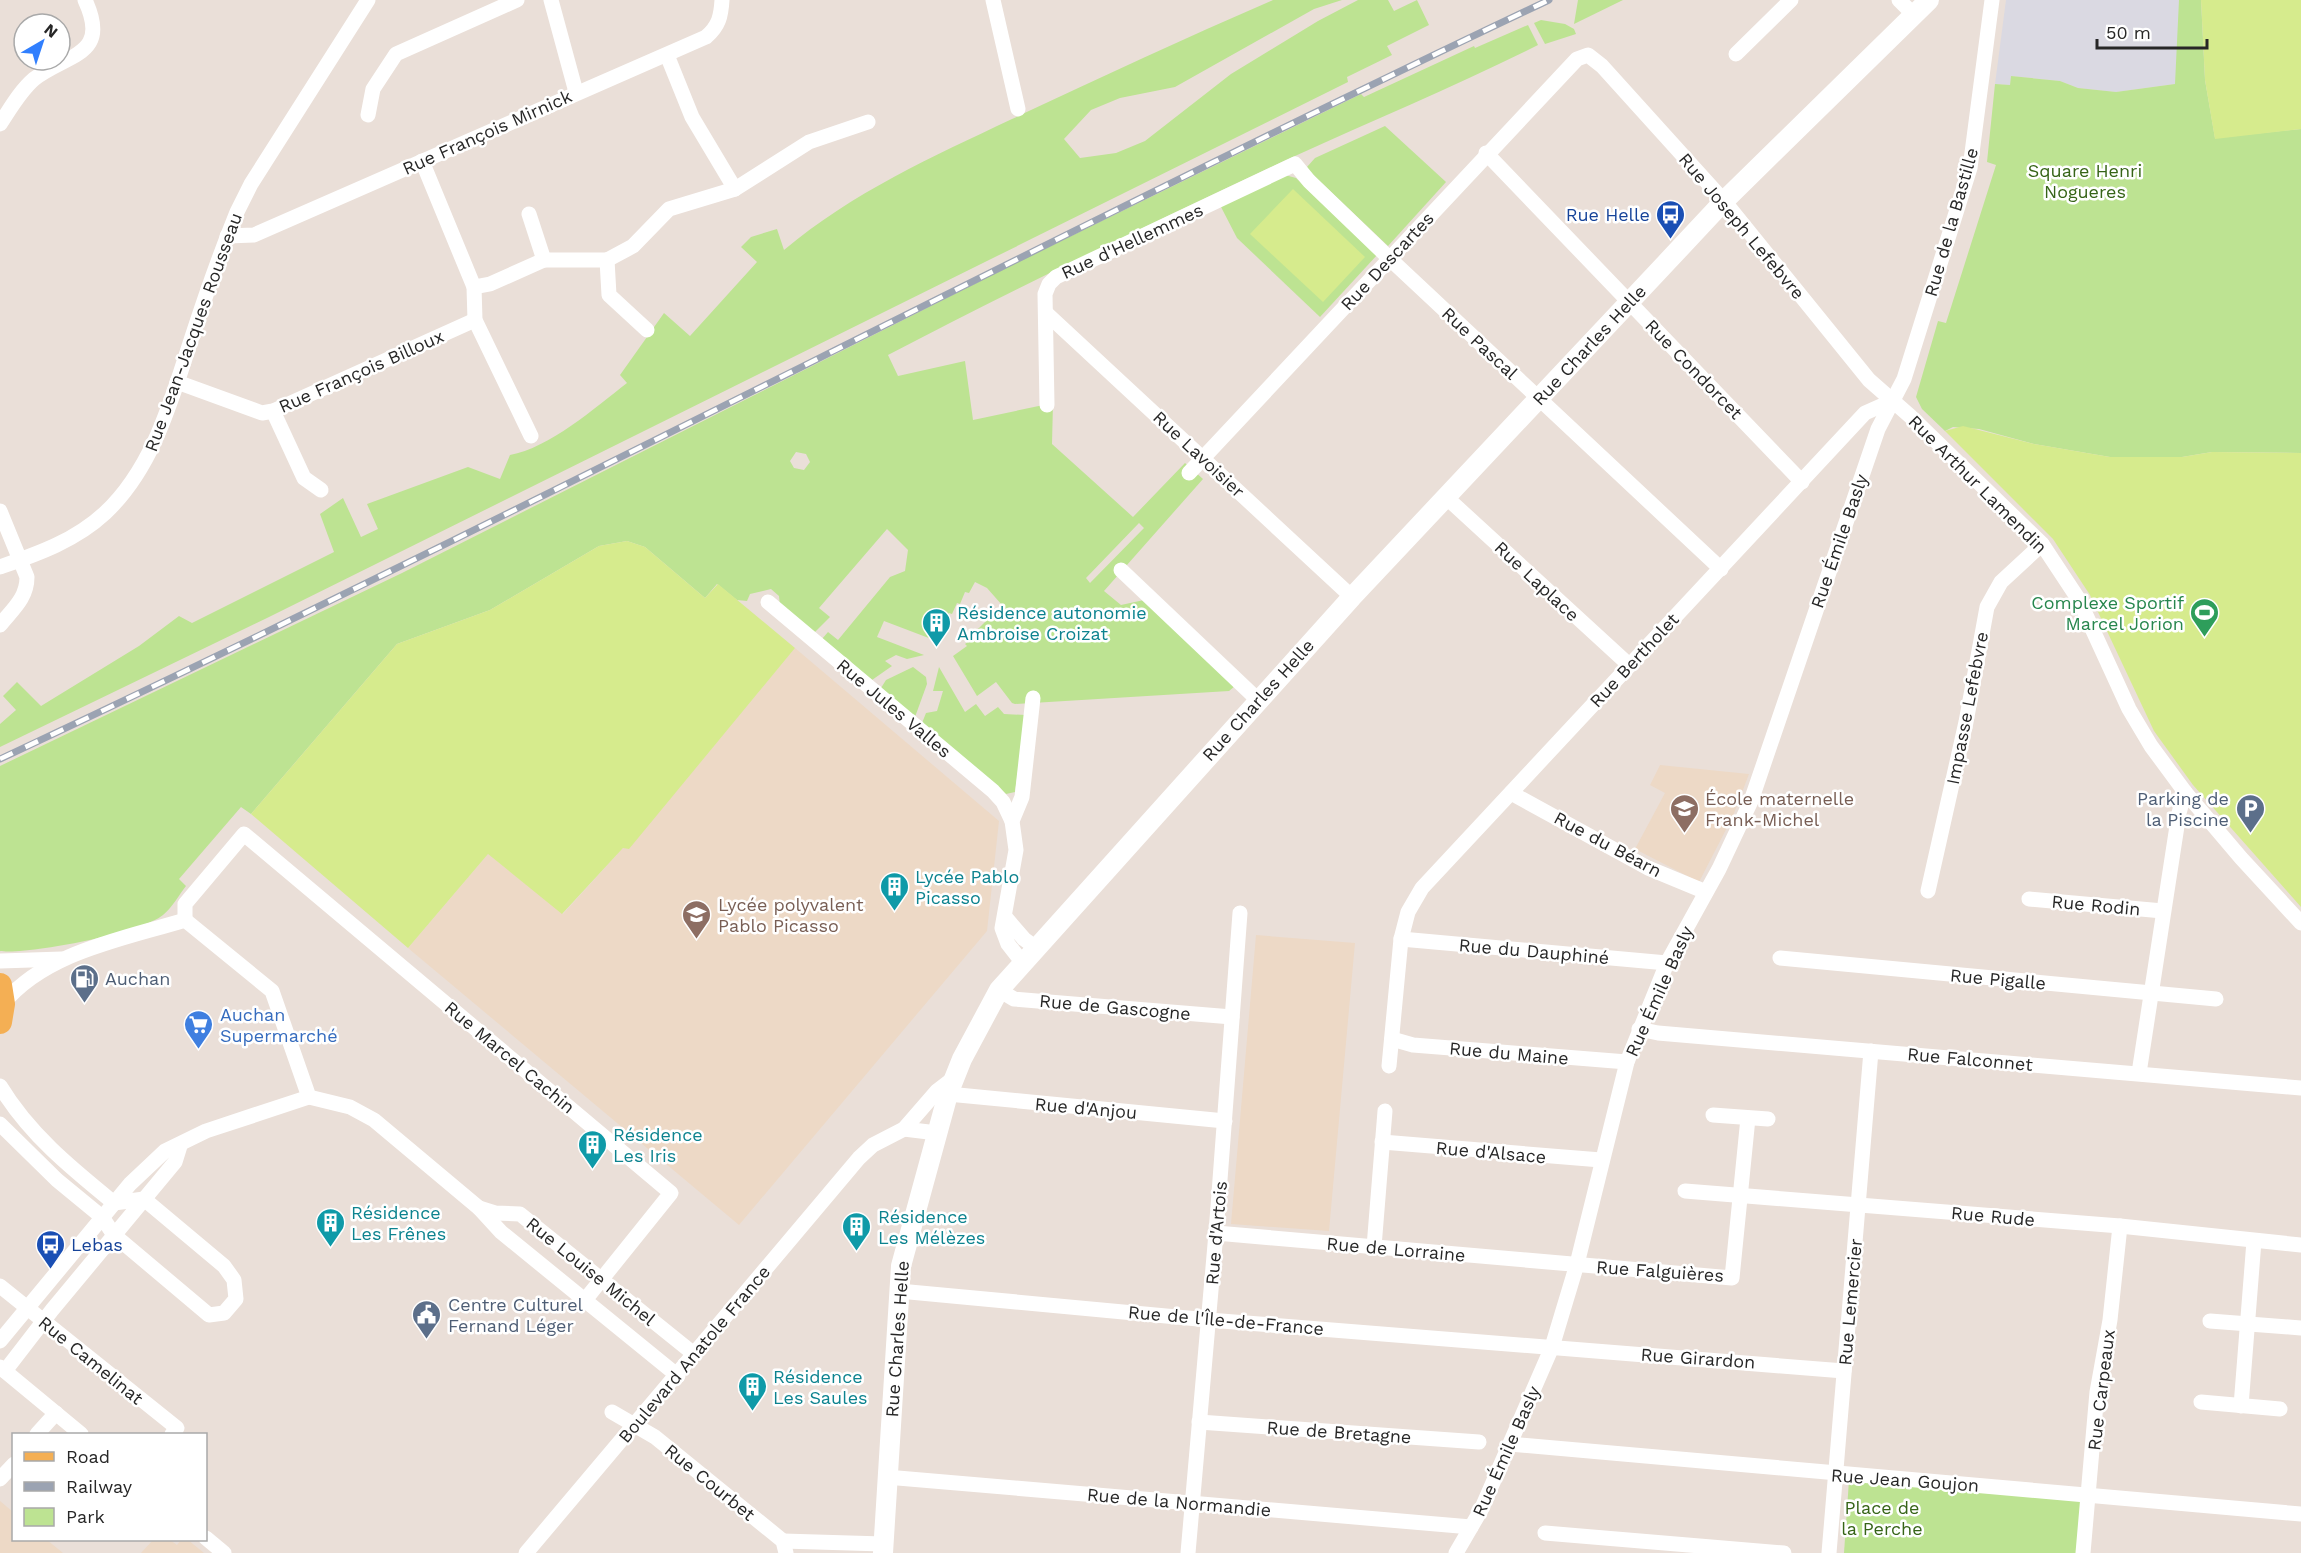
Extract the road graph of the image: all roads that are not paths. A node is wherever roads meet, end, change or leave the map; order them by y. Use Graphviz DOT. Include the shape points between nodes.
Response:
graph roads {
  1 [pos="85,0"];
  2 [pos="368,0"];
  3 [pos="517,0"];
  4 [pos="551,0"];
  5 [pos="722,0"];
  6 [pos="993,0"];
  7 [pos="1791,0"];
  8 [pos="1899,0"];
  9 [pos="1929,0"];
  10 [pos="1992,0"];
  11 [pos="1914,15"];
  12 [pos="1736,54"];
  13 [pos="667,55"];
  14 [pos="1588,55"];
  15 [pos="576,92"];
  16 [pos="1018,110"];
  17 [pos="368,115"];
  18 [pos="868,122"];
  19 [pos="0,124"];
  20 [pos="1486,153"];
  21 [pos="422,161"];
  22 [pos="1295,164"];
  23 [pos="735,189"];
  24 [pos="1724,201"];
  25 [pos="529,214"];
  26 [pos="227,236"];
  27 [pos="1389,258"];
  28 [pos="543,260"];
  29 [pos="607,260"];
  30 [pos="474,287"];
  31 [pos="1630,301"];
  32 [pos="1046,313"];
  33 [pos="475,320"];
  34 [pos="647,330"];
  35 [pos="177,382"];
  36 [pos="1539,399"];
  37 [pos="1892,401"];
  38 [pos="1047,405"];
  39 [pos="273,411"];
  40 [pos="531,436"];
  41 [pos="1204,458"];
  42 [pos="1189,473"];
  43 [pos="1802,482"];
  44 [pos="321,490"];
  45 [pos="1447,498"];
  46 [pos="0,511"];
  47 [pos="2042,544"];
  48 [pos="20,560"];
  49 [pos="0,567"];
  50 [pos="1721,568"];
  51 [pos="1121,570"];
  52 [pos="1352,597"];
  53 [pos="768,602"];
  54 [pos="0,625"];
  55 [pos="1628,664"];
  56 [pos="1033,698"];
  57 [pos="1258,700"];
  58 [pos="2185,792"];
  59 [pos="1511,793"];
  60 [pos="1012,821"];
  61 [pos="1928,891"];
  62 [pos="1706,892"];
  63 [pos="2029,898"];
  64 [pos="2163,911"];
  65 [pos="1240,913"];
  66 [pos="185,920"];
  67 [pos="2301,924"];
  68 [pos="1401,939"];
  69 [pos="1029,954"];
  70 [pos="1780,958"];
  71 [pos="65,959"];
  72 [pos="0,961"];
  73 [pos="1667,963"];
  74 [pos="999,990"];
  75 [pos="2150,994"];
  76 [pos="2216,999"];
  77 [pos="1,1004"];
  78 [pos="1232,1017"];
  79 [pos="1640,1029"];
  80 [pos="1392,1039"];
  81 [pos="1871,1051"];
  82 [pos="1627,1062"];
  83 [pos="1389,1066"];
  84 [pos="2139,1073"];
  85 [pos="0,1086"];
  86 [pos="951,1086"];
  87 [pos="2301,1088"];
  88 [pos="309,1097"];
  89 [pos="1385,1110"];
  90 [pos="1713,1115"];
  91 [pos="1748,1118"];
  92 [pos="1768,1119"];
  93 [pos="1225,1121"];
  94 [pos="0,1124"];
  95 [pos="904,1129"];
  96 [pos="937,1133"];
  97 [pos="1382,1142"];
  98 [pos="180,1146"];
  99 [pos="1601,1160"];
  100 [pos="1685,1191"];
  101 [pos="1739,1193"];
  102 [pos="144,1199"];
  103 [pos="114,1203"];
  104 [pos="1857,1206"];
  105 [pos="479,1208"];
  106 [pos="102,1217"];
  107 [pos="2120,1227"];
  108 [pos="1216,1233"];
  109 [pos="114,1235"];
  110 [pos="2254,1241"];
  111 [pos="2301,1245"];
  112 [pos="1374,1247"];
  113 [pos="1576,1264"];
  114 [pos="602,1280"];
  115 [pos="0,1286"];
  116 [pos="899,1291"];
  117 [pos="585,1300"];
  118 [pos="28,1310"];
  119 [pos="1209,1320"];
  120 [pos="2210,1321"];
  121 [pos="42,1322"];
  122 [pos="2247,1324"];
  123 [pos="2301,1328"];
  124 [pos="0,1341"];
  125 [pos="1552,1347"];
  126 [pos="694,1354"];
  127 [pos="3,1369"];
  128 [pos="1844,1371"];
  129 [pos="678,1376"];
  130 [pos="2201,1402"];
  131 [pos="2241,1406"];
  132 [pos="2280,1409"];
  133 [pos="612,1412"];
  134 [pos="56,1413"];
  135 [pos="1199,1422"];
  136 [pos="636,1424"];
  137 [pos="174,1431"];
  138 [pos="38,1433"];
  139 [pos="80,1433"];
  140 [pos="1479,1442"];
  141 [pos="1510,1444"];
  142 [pos="12,1466"];
  143 [pos="1834,1474"];
  144 [pos="886,1477"];
  145 [pos="0,1479"];
  146 [pos="2090,1495"];
  147 [pos="1194,1504"];
  148 [pos="2301,1514"];
  149 [pos="1471,1527"];
  150 [pos="1545,1533"];
  151 [pos="207,1539"];
  152 [pos="784,1547"];
  153 [pos="883,1549"];
  154 [pos="527,1552"];
  155 [pos="224,1553"];
  156 [pos="1188,1553"];
  157 [pos="1456,1553"];
  158 [pos="1784,1553"];
  159 [pos="1829,1553"];
  160 [pos="2083,1553"];
  1 -- 19 [label="street" via="94,28 87,48 34,80"];
  2 -- 26 [label="street, Rue Jean-Jacques Rousseau" via="251,184"];
  3 -- 17 [label="street" via="396,54 373,89"];
  4 -- 15 [label="street"];
  5 -- 13 [label="street, Rue François Mirnick" via="715,30"];
  6 -- 16 [label="street"];
  7 -- 12 [label="street"];
  8 -- 11 [label="street"];
  9 -- 11 [label="street, Rue Charles Helle"];
  10 -- 37 [label="street, Rue de la Bastille" via="1970,168 1904,379"];
  11 -- 24 [label="street, Rue Charles Helle"];
  13 -- 15 [label="street, Rue François Mirnick"];
  13 -- 23 [label="street" via="692,117"];
  14 -- 20 [label="street, Rue Descartes" via="1577,58"];
  14 -- 24 [label="street, Rue Joseph Lefebvre"];
  15 -- 21 [label="street, Rue François Mirnick"];
  18 -- 23 [label="street" via="809,142"];
  20 -- 27 [label="street, Rue Descartes"];
  20 -- 31 [label="street, Rue Condorcet"];
  21 -- 26 [label="street, Rue François Mirnick" via="254,235"];
  21 -- 30 [label="street"];
  22 -- 27 [label="street, Rue Pascal"];
  22 -- 32 [label="street, Rue d'Hellemmes" via="1056,277 1045,294"];
  23 -- 29 [label="street" via="669,208 633,246"];
  24 -- 31 [label="street, Rue Charles Helle"];
  24 -- 37 [label="street, Rue Joseph Lefebvre" via="1869,380"];
  25 -- 28 [label="street"];
  26 -- 35 [label="street, Rue Jean-Jacques Rousseau"];
  27 -- 36 [label="street, Rue Pascal"];
  27 -- 41 [label="street, Rue Descartes"];
  28 -- 29 [label="street"];
  28 -- 30 [label="street" via="490,284"];
  29 -- 34 [label="street" via="609,295"];
  30 -- 33 [label="street"];
  31 -- 36 [label="street, Rue Charles Helle"];
  31 -- 43 [label="street, Rue Condorcet"];
  32 -- 38 [label="street, Rue d'Hellemmes"];
  32 -- 41 [label="street, Rue Lavoisier"];
  33 -- 39 [label="street, Rue François Billoux"];
  33 -- 40 [label="street"];
  35 -- 39 [label="street, Rue François Billoux" via="262,413"];
  35 -- 48 [label="street, Rue Jean-Jacques Rousseau" via="145,462 114,504 74,536"];
  36 -- 45 [label="street, Rue Charles Helle"];
  36 -- 50 [label="street, Rue Pascal"];
  37 -- 43 [label="street, Rue Bertholet" via="1865,413"];
  37 -- 47 [label="street, Rue Arthur Lamendin"];
  37 -- 62 [label="street, Rue Émile Basly" via="1878,429 1751,801"];
  39 -- 44 [label="street" via="304,478"];
  41 -- 42 [label="street, Rue Descartes"];
  41 -- 52 [label="street, Rue Lavoisier"];
  43 -- 50 [label="street, Rue Bertholet"];
  45 -- 52 [label="street, Rue Charles Helle"];
  45 -- 55 [label="street, Rue Laplace"];
  46 -- 48 [label="street"];
  47 -- 58 [label="street, Rue Arthur Lamendin" via="2079,600 2129,709"];
  47 -- 61 [label="street, Impasse Lefebvre" via="2001,582 1987,607"];
  48 -- 49 [label="street, Rue Jean-Jacques Rousseau"];
  48 -- 54 [label="street" via="27,587"];
  50 -- 55 [label="street, Rue Bertholet"];
  51 -- 57 [label="street"];
  52 -- 57 [label="street, Rue Charles Helle"];
  53 -- 60 [label="street, Rue Jules Valles" via="993,791"];
  55 -- 59 [label="street, Rue Bertholet"];
  56 -- 60 [label="street" via="1022,797"];
  57 -- 69 [label="street, Rue Charles Helle"];
  58 -- 64 [label="street"];
  58 -- 67 [label="street, Rue Arthur Lamendin"];
  59 -- 62 [label="street, Rue du Béarn" via="1648,868"];
  59 -- 68 [label="street, Rue Bertholet" via="1422,888 1408,912"];
  60 -- 69 [label="street" via="1016,850 1006,918 1024,939"];
  62 -- 73 [label="street, Rue Émile Basly"];
  63 -- 64 [label="street, Rue Rodin"];
  64 -- 75 [label="street"];
  65 -- 78 [label="street, Rue d'Artois"];
  66 -- 71 [label="street"];
  66 -- 88 [label="street" via="272,991"];
  66 -- 114 [label="street, Rue Marcel Cachin" via="185,904 244,834 671,1193"];
  68 -- 73 [label="street, Rue du Dauphiné"];
  68 -- 80 [label="street, Rue Bertholet"];
  69 -- 74 [label="street, Rue Charles Helle"];
  70 -- 75 [label="street, Rue Pigalle"];
  71 -- 72 [label="street"];
  71 -- 77 [label="street" via="24,983"];
  73 -- 79 [label="street, Rue Émile Basly"];
  74 -- 78 [label="street, Rue de Gascogne" via="1014,999"];
  74 -- 86 [label="street, Rue Charles Helle"];
  75 -- 76 [label="street, Rue Pigalle"];
  75 -- 84 [label="street"];
  78 -- 93 [label="street, Rue d'Artois"];
  79 -- 81 [label="street, Rue Falconnet"];
  79 -- 82 [label="street, Rue Émile Basly"];
  80 -- 82 [label="street, Rue du Maine" via="1413,1045"];
  80 -- 83 [label="street, Rue Bertholet"];
  81 -- 84 [label="street, Rue Falconnet"];
  81 -- 104 [label="street, Rue Lemercier"];
  82 -- 99 [label="street, Rue Émile Basly"];
  84 -- 87 [label="street, Rue Falconnet"];
  85 -- 103 [label="street" via="49,1148"];
  86 -- 93 [label="street, Rue d'Anjou"];
  86 -- 95 [label="street" via="937,1091"];
  86 -- 96 [label="street, Rue Charles Helle"];
  88 -- 98 [label="street" via="207,1131"];
  88 -- 105 [label="street, Rue Louise Michel" via="350,1107 374,1120"];
  89 -- 97 [label="street"];
  90 -- 91 [label="street"];
  91 -- 92 [label="street"];
  91 -- 101 [label="street"];
  93 -- 108 [label="street, Rue d'Artois"];
  94 -- 106 [label="street"];
  95 -- 96 [label="street"];
  95 -- 126 [label="street, Boulevard Anatole France" via="873,1145 859,1158"];
  96 -- 116 [label="street, Rue Charles Helle" via="906,1243"];
  97 -- 99 [label="street, Rue d'Alsace"];
  97 -- 112 [label="street"];
  98 -- 102 [label="street" via="175,1162"];
  98 -- 103 [label="street" via="165,1151 149,1164"];
  99 -- 113 [label="street, Rue Émile Basly"];
  100 -- 101 [label="street, Rue Rude"];
  101 -- 104 [label="street, Rue Rude"];
  101 -- 113 [label="street, Rue Falguières" via="1732,1278"];
  102 -- 103 [label="street"];
  102 -- 109 [label="street"];
  102 -- 109 [label="street" via="224,1266 234,1280 236,1299 224,1313 209,1314"];
  103 -- 106 [label="street"];
  103 -- 109 [label="street"];
  104 -- 107 [label="street, Rue Rude"];
  104 -- 128 [label="street, Rue Lemercier"];
  105 -- 114 [label="street, Rue Louise Michel" via="520,1214"];
  105 -- 117 [label="street, Rue Louise Michel" via="494,1226"];
  106 -- 109 [label="street"];
  106 -- 118 [label="street"];
  107 -- 110 [label="street, Rue Rude"];
  107 -- 146 [label="street, Rue Carpeaux" via="2097,1392"];
  108 -- 112 [label="street, Rue de Lorraine"];
  108 -- 119 [label="street, Rue d'Artois"];
  109 -- 121 [label="street"];
  110 -- 111 [label="street, Rue Rude"];
  110 -- 122 [label="street"];
  112 -- 113 [label="street, Rue de Lorraine"];
  113 -- 125 [label="street, Rue Émile Basly"];
  114 -- 117 [label="street, Rue Marcel Cachin"];
  114 -- 126 [label="street, Rue Louise Michel"];
  115 -- 118 [label="street, Rue Camelinat"];
  116 -- 119 [label="street, Rue de l'Île-de-France"];
  116 -- 144 [label="street, Rue Charles Helle"];
  117 -- 129 [label="street, Rue Louise Michel"];
  118 -- 121 [label="street, Rue Camelinat"];
  118 -- 124 [label="street"];
  119 -- 125 [label="street, Rue de l'Île-de-France"];
  119 -- 135 [label="street, Rue d'Artois"];
  120 -- 122 [label="street"];
  121 -- 127 [label="street"];
  121 -- 137 [label="street, Rue Camelinat"];
  122 -- 123 [label="street"];
  122 -- 131 [label="street"];
  125 -- 128 [label="street, Rue Girardon"];
  125 -- 141 [label="street, Rue Émile Basly"];
  126 -- 129 [label="street, Boulevard Anatole France"];
  127 -- 134 [label="street"];
  128 -- 143 [label="street, Rue Lemercier"];
  129 -- 136 [label="street, Boulevard Anatole France"];
  130 -- 131 [label="street"];
  131 -- 132 [label="street"];
  133 -- 136 [label="street, Rue Courbet"];
  134 -- 138 [label="street"];
  134 -- 139 [label="street"];
  135 -- 140 [label="street, Rue de Bretagne"];
  135 -- 147 [label="street, Rue d'Artois"];
  136 -- 152 [label="street, Rue Courbet"];
  136 -- 154 [label="street, Boulevard Anatole France"];
  141 -- 143 [label="street, Rue Jean Goujon"];
  141 -- 149 [label="street, Rue Émile Basly"];
  142 -- 145 [label="street"];
  143 -- 146 [label="street, Rue Jean Goujon"];
  143 -- 159 [label="street, Rue Lemercier"];
  144 -- 147 [label="street, Rue de la Normandie"];
  144 -- 153 [label="street, Rue Charles Helle"];
  146 -- 148 [label="street, Rue Jean Goujon"];
  146 -- 160 [label="street, Rue Carpeaux"];
  147 -- 149 [label="street, Rue de la Normandie"];
  147 -- 156 [label="street, Rue d'Artois"];
  149 -- 157 [label="street, Rue Émile Basly"];
  150 -- 158 [label="street"];
  151 -- 155 [label="street"];
  152 -- 153 [label="street, Rue Courbet"];
}
